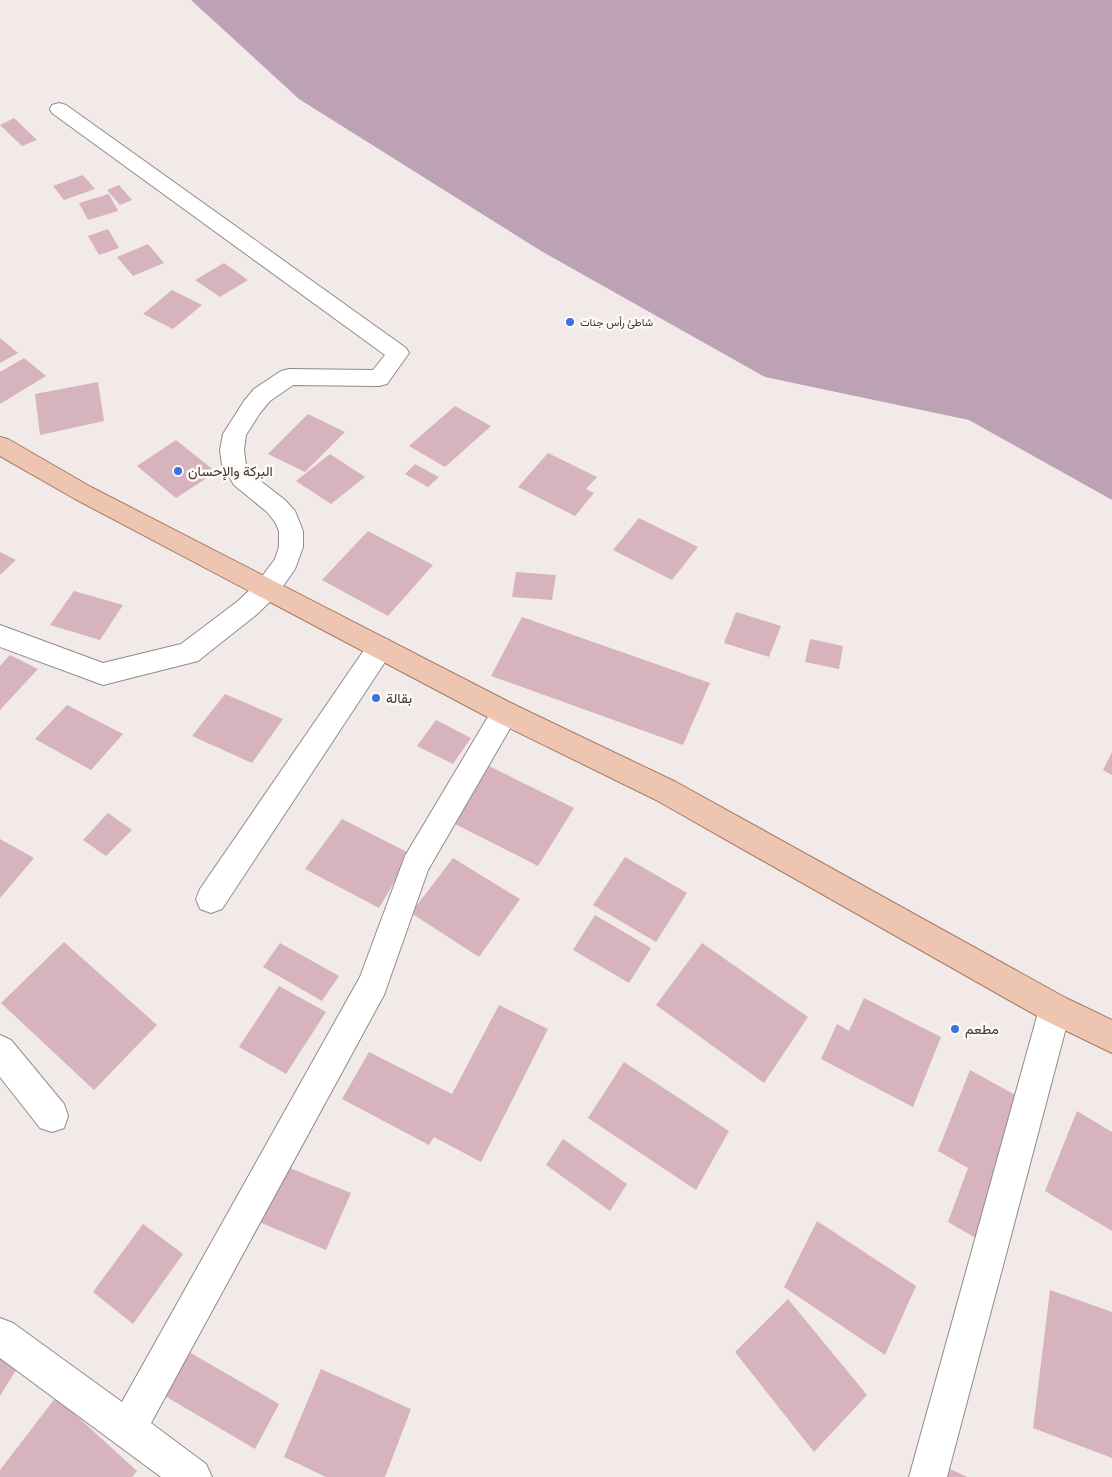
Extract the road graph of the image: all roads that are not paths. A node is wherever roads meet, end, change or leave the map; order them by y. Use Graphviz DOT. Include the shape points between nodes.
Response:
graph roads {
  1 [pos="59,109"];
  2 [pos="0,445"];
  3 [pos="267,589"];
  4 [pos="0,636"];
  5 [pos="380,648"];
  6 [pos="505,713"];
  7 [pos="211,899"];
  8 [pos="1056,1009"];
  9 [pos="1112,1036"];
  10 [pos="0,1051"];
  11 [pos="52,1116"];
  12 [pos="0,1336"];
  13 [pos="127,1429"];
  14 [pos="193,1477"];
  15 [pos="928,1477"];
  1 -- 3 [label="street" via="398,353 379,378 289,377 262,395 235,434 234,465 242,479 276,506 291,531 292,547 286,562"];
  2 -- 3 [label="main road"];
  3 -- 4 [label="street" via="189,653 102,674"];
  3 -- 5 [label="main road"];
  5 -- 6 [label="main road"];
  5 -- 7 [label="street"];
  6 -- 8 [label="main road" via="666,791"];
  6 -- 13 [label="street" via="414,865 373,984"];
  8 -- 9 [label="main road"];
  8 -- 15 [label="street"];
  10 -- 11 [label="street"];
  12 -- 13 [label="street"];
  13 -- 14 [label="street"];
}
